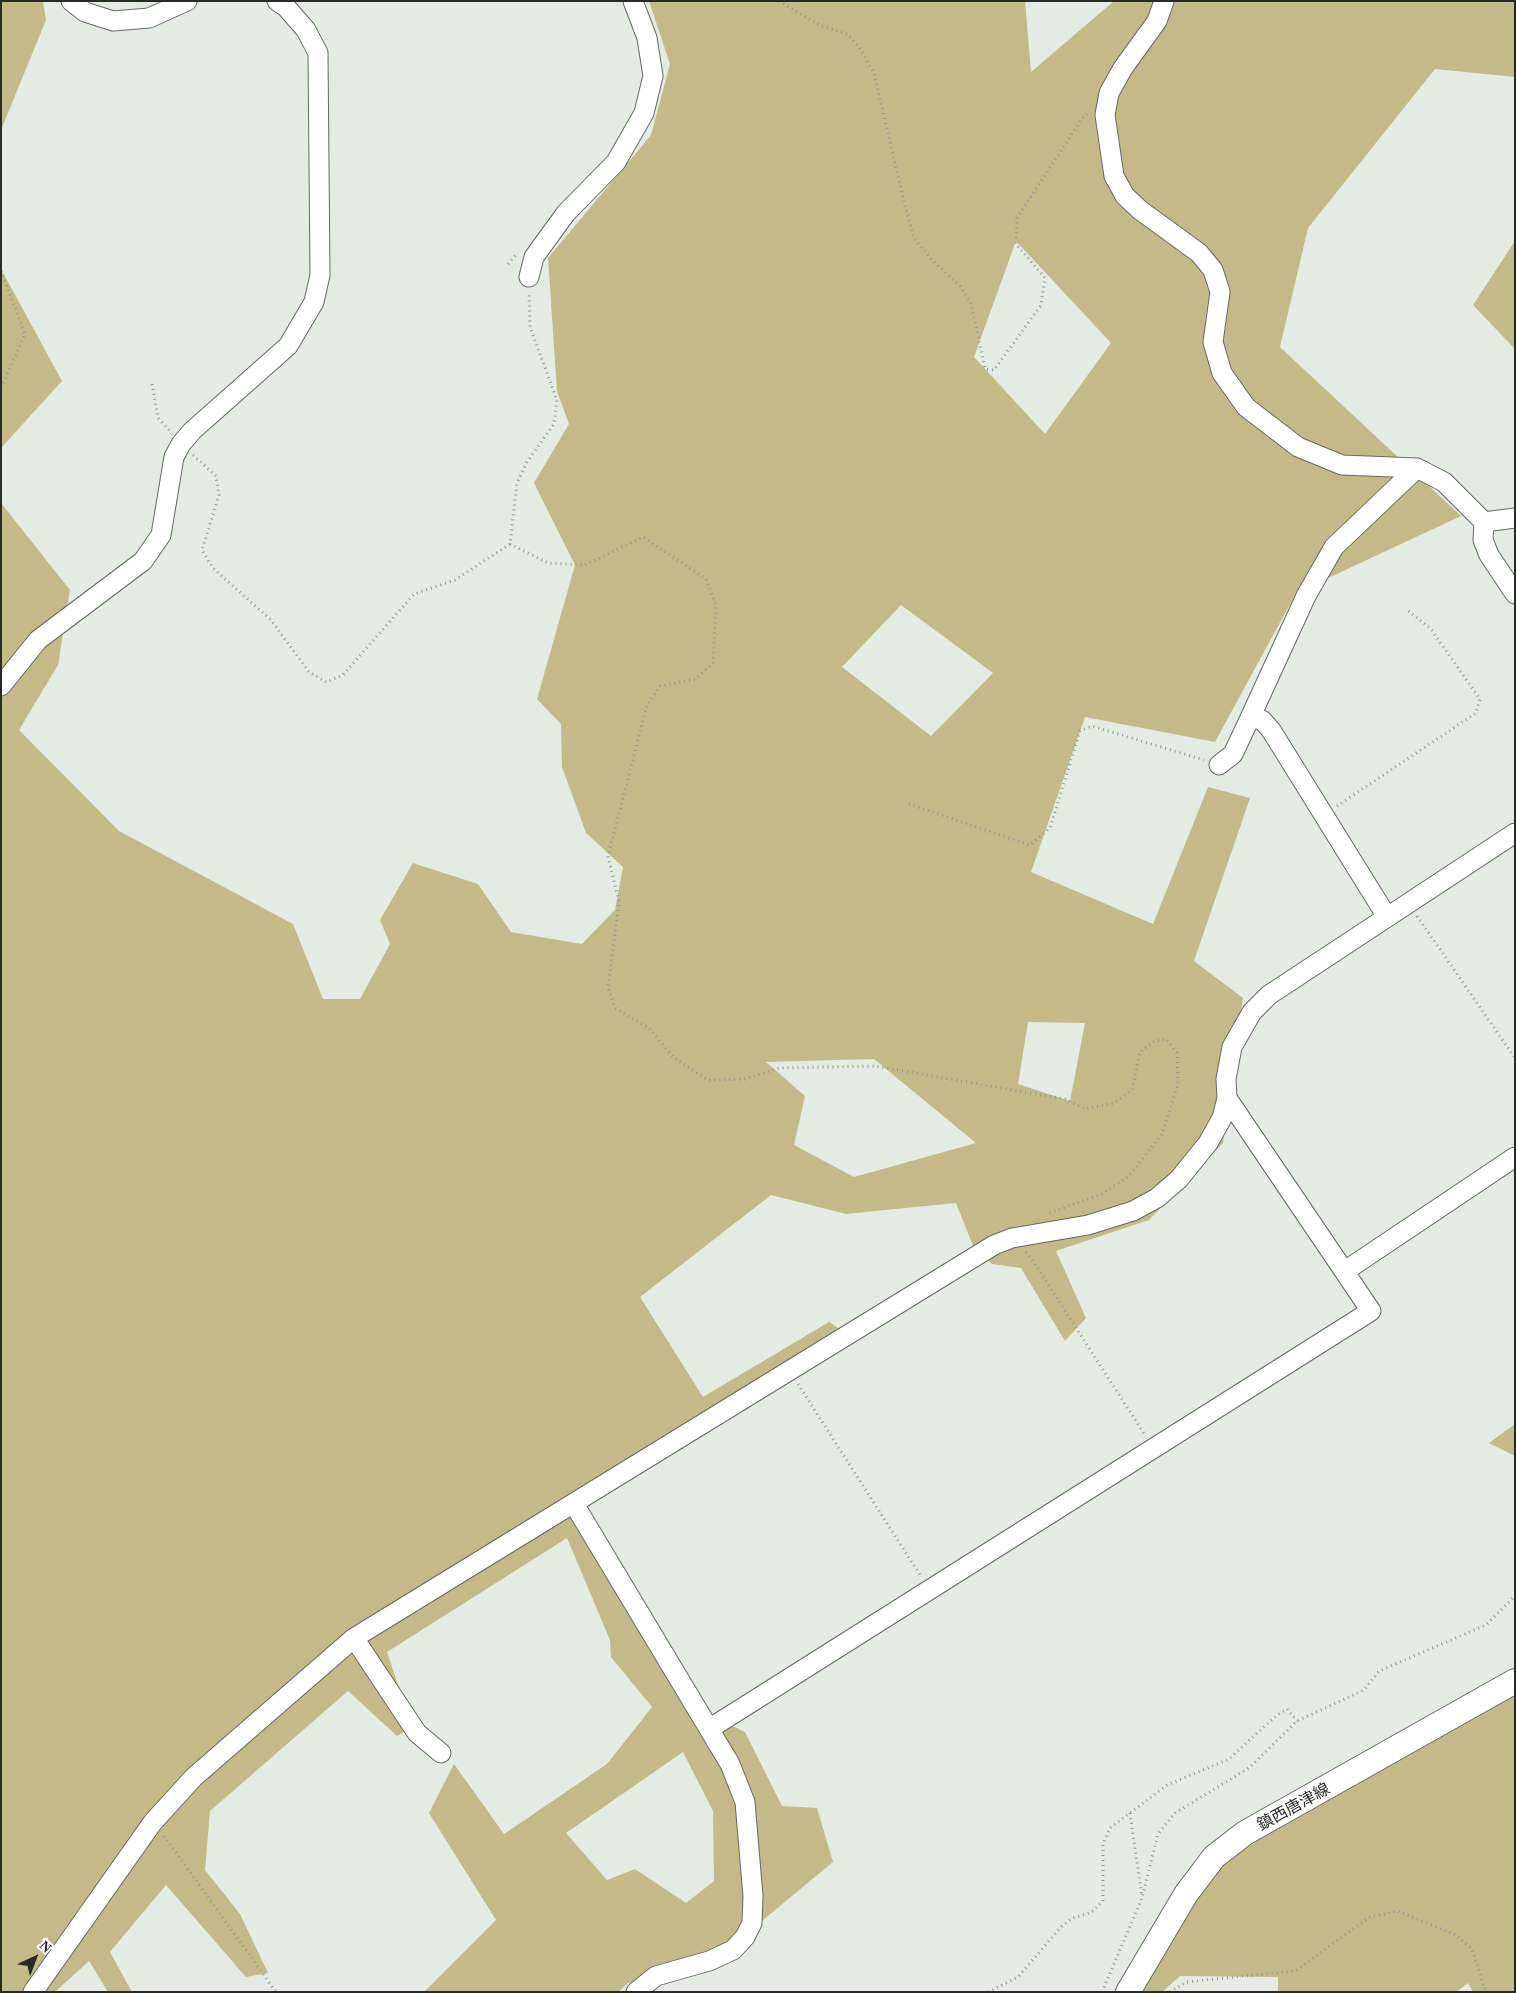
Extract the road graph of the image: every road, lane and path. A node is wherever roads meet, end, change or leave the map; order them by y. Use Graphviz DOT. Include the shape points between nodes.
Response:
graph roads {
  1 [pos="71,1"];
  2 [pos="187,1"];
  3 [pos="277,1"];
  4 [pos="633,1"];
  5 [pos="779,1"];
  6 [pos="1164,1"];
  7 [pos="1109,93"];
  8 [pos="1,271"];
  9 [pos="529,277"];
  10 [pos="152,384"];
  11 [pos="1,388"];
  12 [pos="181,444"];
  13 [pos="1416,468"];
  14 [pos="1515,518"];
  15 [pos="1484,522"];
  16 [pos="510,544"];
  17 [pos="1515,594"];
  18 [pos="1407,610"];
  19 [pos="1,686"];
  20 [pos="1250,718"];
  21 [pos="1219,765"];
  22 [pos="909,804"];
  23 [pos="1324,815"];
  24 [pos="1515,833"];
  25 [pos="1408,903"];
  26 [pos="1387,917"];
  27 [pos="1515,1058"];
  28 [pos="1227,1098"];
  29 [pos="1515,1157"];
  30 [pos="1048,1213"];
  31 [pos="1012,1238"];
  32 [pos="1346,1271"];
  33 [pos="790,1371"];
  34 [pos="1154,1448"];
  35 [pos="574,1504"];
  36 [pos="930,1590"];
  37 [pos="1515,1596"];
  38 [pos="354,1638"];
  39 [pos="1515,1681"];
  40 [pos="1297,1721"];
  41 [pos="709,1729"];
  42 [pos="441,1753"];
  43 [pos="1130,1813"];
  44 [pos="154,1822"];
  45 [pos="1142,1898"];
  46 [pos="33,1992"];
  47 [pos="276,1992"];
  48 [pos="636,1992"];
  49 [pos="988,1992"];
  50 [pos="1102,1992"];
  51 [pos="1128,1992"];
  52 [pos="1170,1992"];
  53 [pos="1486,1992"];
  1 -- 2 [label="street" via="85,12 113,21 150,18"];
  3 -- 12 [label="street" via="306,30 318,53 320,275 314,302 288,346"];
  4 -- 9 [label="street" via="647,38 653,76 644,113 616,162 566,213 534,256"];
  5 -- 7 [label="path" via="821,26 847,34 874,73 914,238 960,286 971,303 985,369 994,370 1041,305 1045,278 1016,244 1016,218 1081,120"];
  6 -- 7 [label="street" via="1157,21"];
  7 -- 13 [label="street" via="1105,115 1114,176 1125,196 1199,253 1213,270 1220,292 1213,342 1222,373 1246,407 1298,447 1342,465"];
  8 -- 11 [label="path" via="25,334"];
  9 -- 16 [label="path" via="530,327 556,400 554,424 527,462 517,483"];
  10 -- 12 [label="path" via="158,418"];
  12 -- 16 [label="path" via="216,476 219,496 202,550 212,568 271,620 309,672 326,682 343,675 414,594 455,580"];
  12 -- 19 [label="street" via="174,457 161,535 143,561 38,640"];
  13 -- 15 [label="street" via="1444,482"];
  13 -- 20 [label="street" via="1334,547 1306,596"];
  14 -- 15 [label="street"];
  15 -- 17 [label="street" via="1483,540 1489,555"];
  16 -- 30 [label="path" via="548,563 585,565 643,537 706,579 716,604 713,663 696,679 660,686 647,705 608,856 619,902 608,987 615,1008 649,1028 674,1058 708,1080 745,1079 779,1068 875,1066 1065,1099 1086,1109 1114,1103 1132,1090 1140,1052 1154,1040 1166,1039 1177,1053 1178,1084 1162,1134 1129,1176 1102,1194"];
  18 -- 23 [label="path" via="1430,628 1480,699 1476,712"];
  20 -- 21 [label="street" via="1233,754"];
  20 -- 23 [label="street" via="1262,720 1271,730"];
  21 -- 22 [label="path" via="1092,726 1080,731 1050,828 1030,845"];
  23 -- 26 [label="street"];
  24 -- 25 [label="street"];
  25 -- 26 [label="street"];
  25 -- 27 [label="path"];
  26 -- 28 [label="street" via="1269,994 1252,1012 1232,1047 1226,1079"];
  28 -- 31 [label="street" via="1222,1118 1208,1143 1179,1179 1157,1198 1133,1211 1088,1225"];
  28 -- 32 [label="street"];
  29 -- 32 [label="street"];
  31 -- 33 [label="street" via="994,1245"];
  31 -- 34 [label="path" via="1033,1261"];
  32 -- 34 [label="street" via="1371,1311"];
  33 -- 35 [label="street"];
  33 -- 36 [label="path"];
  34 -- 36 [label="street"];
  35 -- 38 [label="street"];
  35 -- 41 [label="street"];
  36 -- 41 [label="street"];
  37 -- 40 [label="path" via="1486,1625 1379,1671 1364,1690"];
  38 -- 42 [label="street" via="418,1733"];
  38 -- 44 [label="street" via="194,1777"];
  39 -- 51 [label="main road, 鎮西唐津線" via="1244,1833 1214,1857 1186,1894"];
  40 -- 43 [label="path" via="1287,1709 1229,1758 1167,1785"];
  40 -- 45 [label="path" via="1248,1768 1175,1813 1158,1834"];
  41 -- 48 [label="street" via="730,1764 745,1802 754,1896 752,1923 745,1937 732,1950 709,1961 656,1976"];
  43 -- 45 [label="path"];
  43 -- 49 [label="path" via="1110,1828 1103,1844 1103,1902 1092,1912 1073,1918 1062,1926 1018,1977"];
  44 -- 46 [label="street"];
  44 -- 47 [label="path"];
  45 -- 50 [label="path"];
  52 -- 53 [label="path" via="1186,1982 1295,1971 1370,1917 1396,1911 1456,1935 1472,1949"];
}
